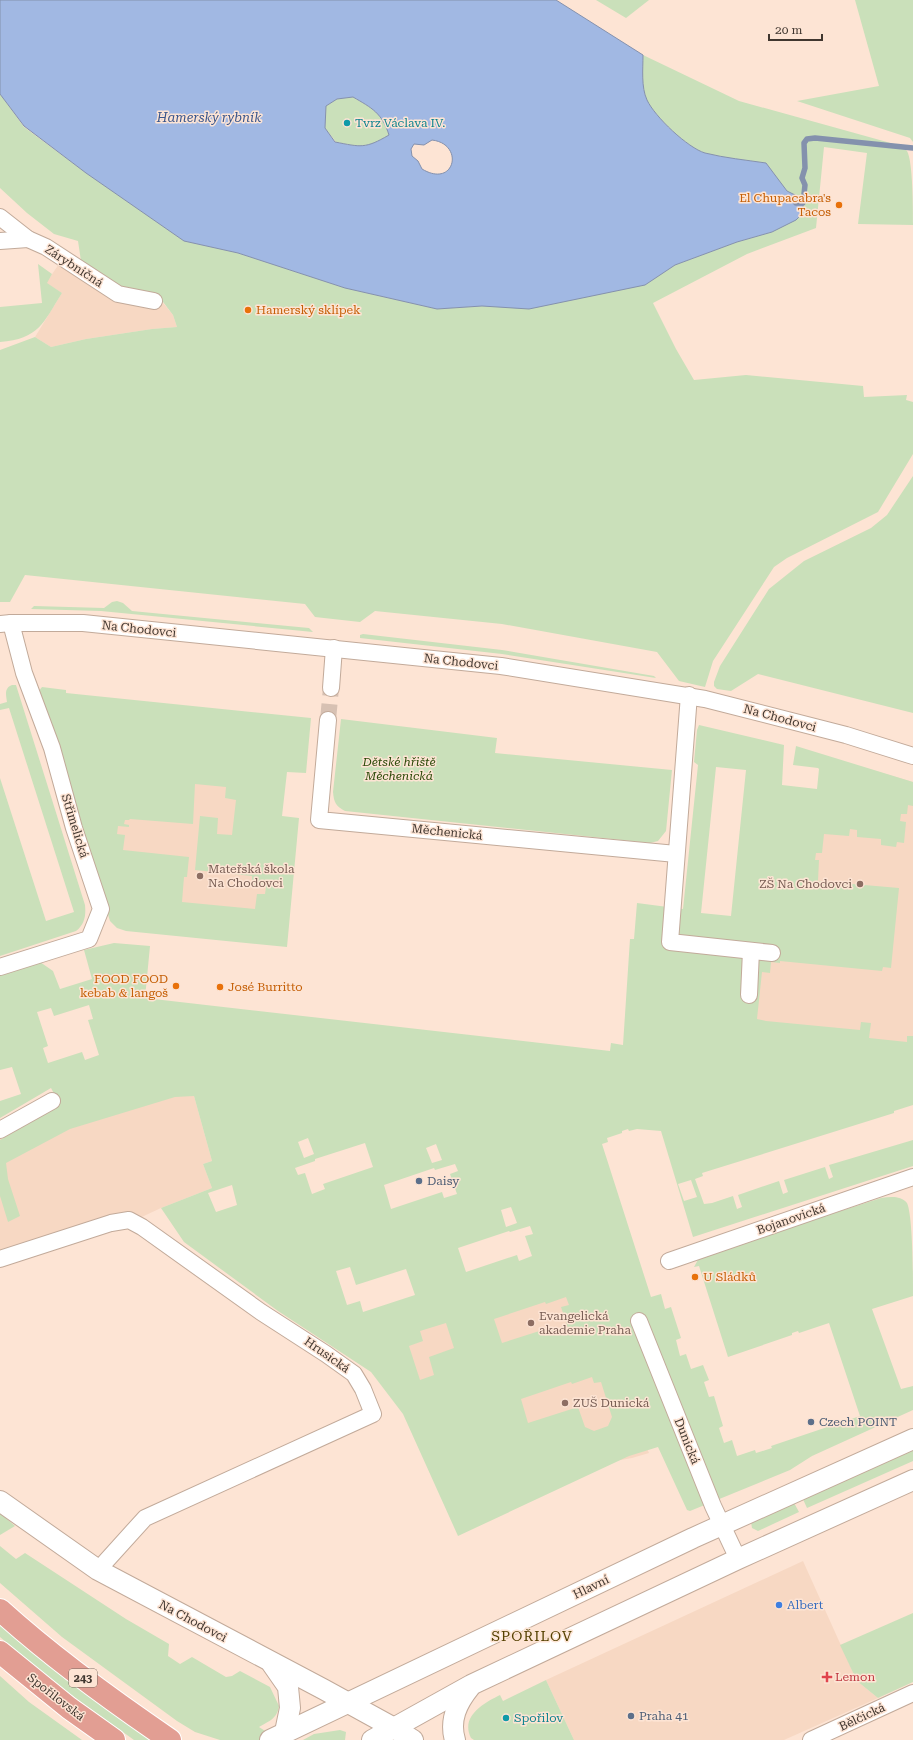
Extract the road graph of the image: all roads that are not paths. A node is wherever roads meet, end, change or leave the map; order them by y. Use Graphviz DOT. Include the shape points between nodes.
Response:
graph roads {
  1 [pos="0,217"];
  2 [pos="28,239"];
  3 [pos="0,241"];
  4 [pos="154,301"];
  5 [pos="5,624"];
  6 [pos="334,648"];
  7 [pos="330,688"];
  8 [pos="689,695"];
  9 [pos="328,720"];
  10 [pos="913,756"];
  11 [pos="676,854"];
  12 [pos="751,951"];
  13 [pos="772,953"];
  14 [pos="0,967"];
  15 [pos="749,995"];
  16 [pos="52,1101"];
  17 [pos="0,1130"];
  18 [pos="912,1181"];
  19 [pos="0,1259"];
  20 [pos="669,1261"];
  21 [pos="639,1321"];
  22 [pos="913,1439"];
  23 [pos="913,1480"];
  24 [pos="0,1501"];
  25 [pos="722,1526"];
  26 [pos="738,1559"];
  27 [pos="98,1570"];
  28 [pos="0,1610"];
  29 [pos="0,1652"];
  30 [pos="269,1660"];
  31 [pos="471,1685"];
  32 [pos="913,1693"];
  33 [pos="349,1703"];
  34 [pos="394,1728"];
  35 [pos="278,1736"];
  36 [pos="114,1740"];
  37 [pos="170,1740"];
  38 [pos="372,1740"];
  39 [pos="413,1740"];
  40 [pos="455,1740"];
  41 [pos="811,1740"];
  1 -- 2 [label="street, Zárybničná"];
  2 -- 3 [label="street"];
  2 -- 4 [label="street, Zárybničná" via="46,247 118,294"];
  5 -- 6 [label="street, Na Chodovci" via="83,623"];
  5 -- 14 [label="street, Střimelická" via="52,748 74,828 101,909 89,939"];
  6 -- 7 [label="street"];
  6 -- 8 [label="street, Na Chodovci" via="501,666"];
  8 -- 10 [label="street, Na Chodovci" via="846,735"];
  8 -- 11 [label="street"];
  9 -- 11 [label="street, Měchenická" via="319,820"];
  11 -- 12 [label="street" via="670,942"];
  12 -- 13 [label="street"];
  12 -- 15 [label="street"];
  16 -- 17 [label="street"];
  18 -- 20 [label="street, Bojanovická"];
  19 -- 27 [label="street, Hrusická" via="111,1223 129,1220 142,1226 261,1312 354,1374 373,1414 145,1518"];
  21 -- 25 [label="street, Dunická"];
  22 -- 25 [label="street, Hlavní"];
  23 -- 26 [label="street"];
  24 -- 27 [label="street, Na Chodovci"];
  25 -- 26 [label="street, Dunická"];
  25 -- 33 [label="street, Hlavní"];
  26 -- 31 [label="street"];
  27 -- 30 [label="street, Na Chodovci"];
  28 -- 37 [label="highway, 243" via="76,1674"];
  29 -- 36 [label="highway, Spořilovská / 243" via="63,1704"];
  30 -- 33 [label="street, Na Chodovci"];
  30 -- 35 [label="street" via="288,1687 290,1708"];
  31 -- 34 [label="street"];
  31 -- 40 [label="street" via="463,1695 454,1716 452,1726"];
  32 -- 41 [label="street, Bělčická"];
  33 -- 34 [label="street, Na Chodovci"];
  33 -- 35 [label="street, Hlavní"];
  34 -- 38 [label="street"];
  34 -- 39 [label="street, Na Chodovci"];
}
